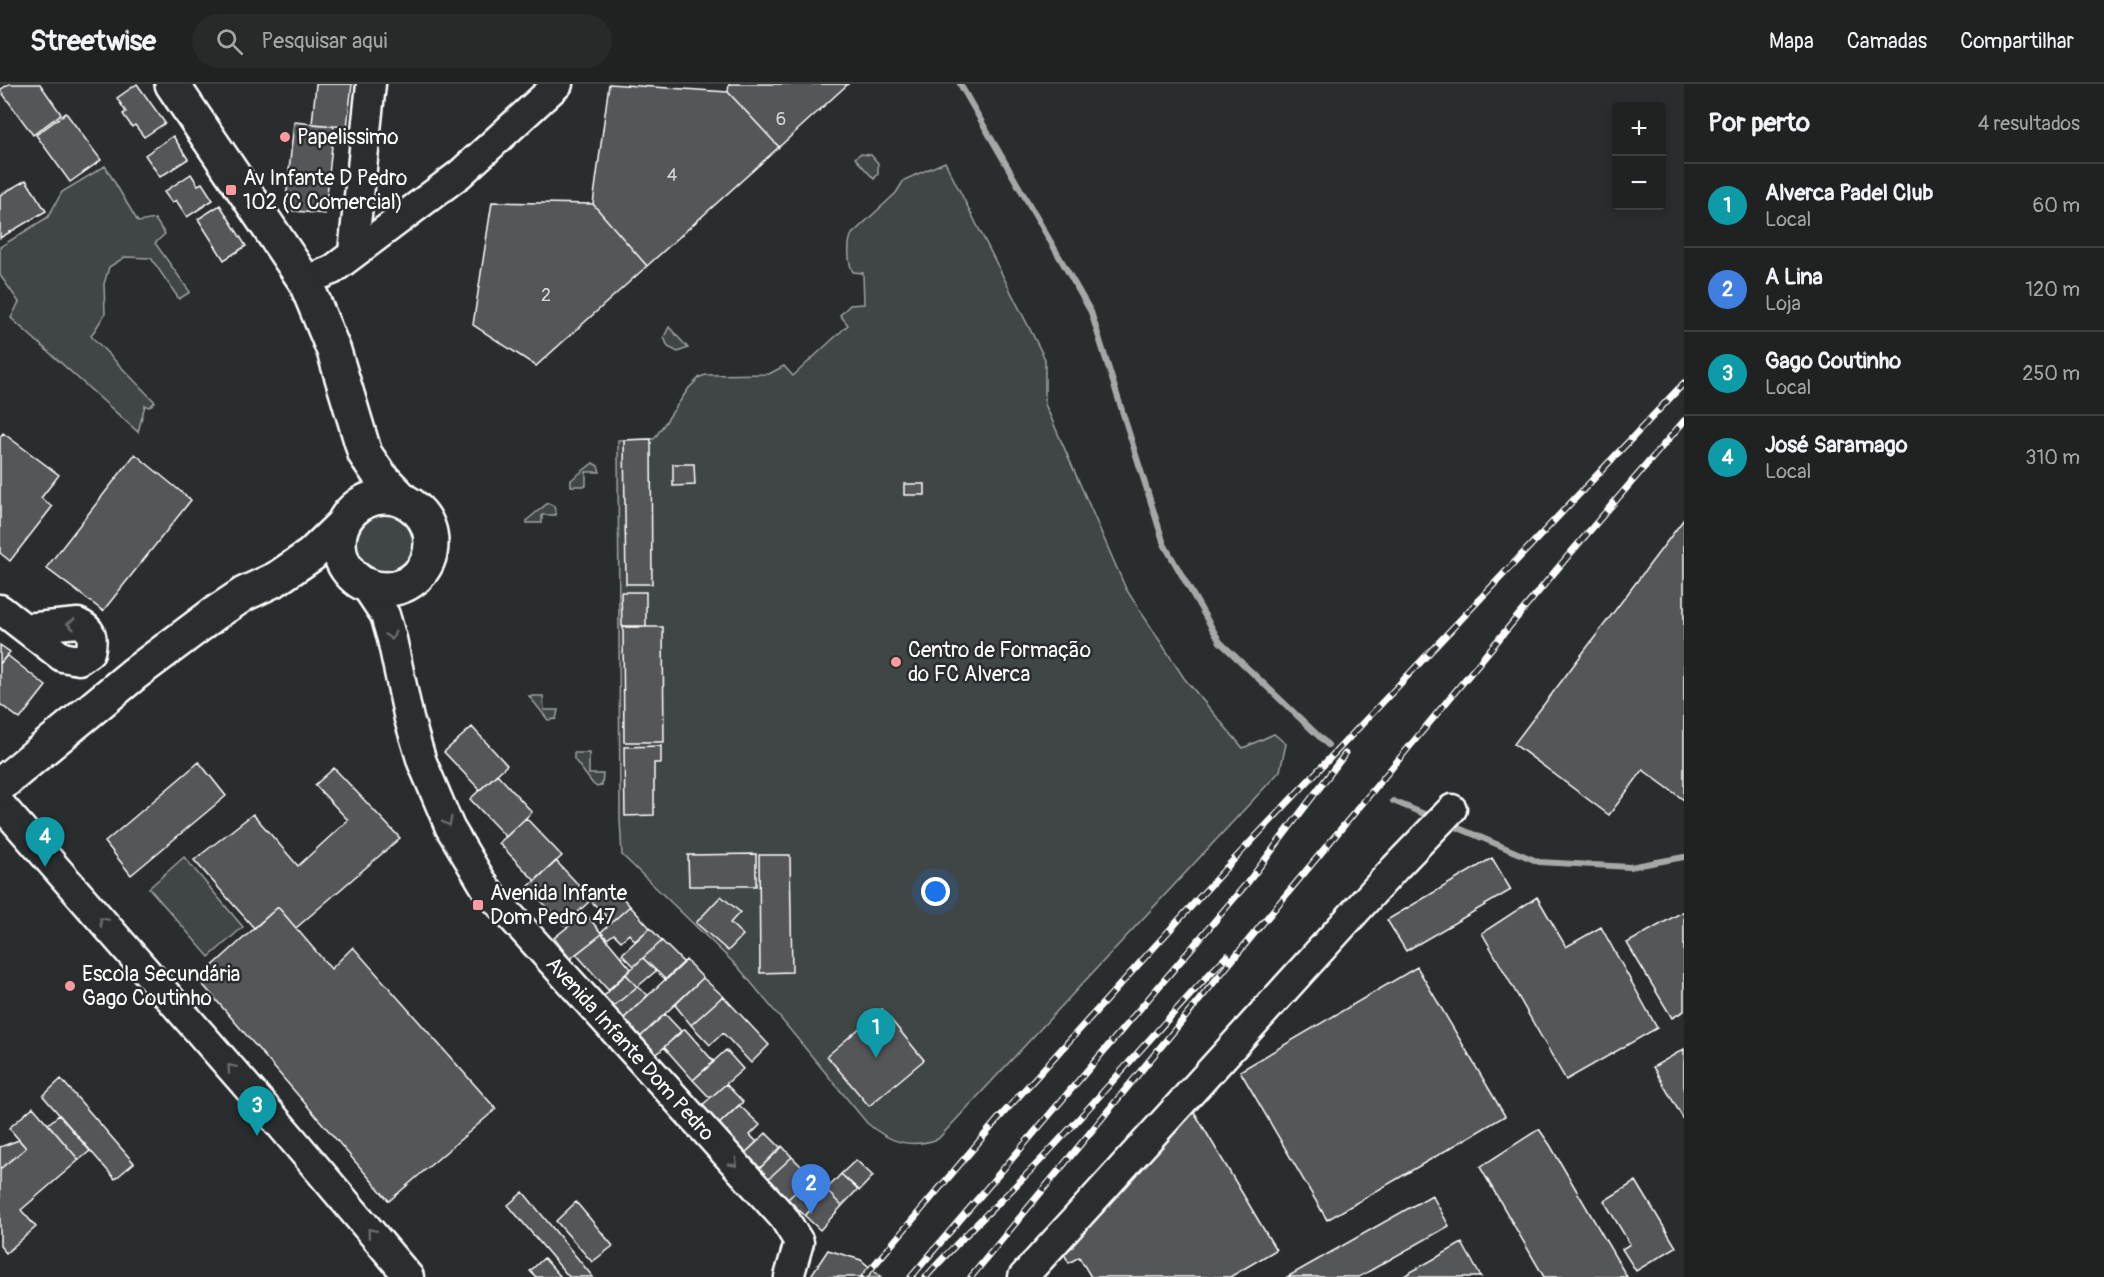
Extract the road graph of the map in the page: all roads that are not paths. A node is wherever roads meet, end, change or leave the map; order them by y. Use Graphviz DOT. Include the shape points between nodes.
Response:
graph roads {
  1 [pos="172,84"];
  2 [pos="370,84"];
  3 [pos="558,84"];
  4 [pos="353,252"];
  5 [pos="305,281"];
  6 [pos="365,454"];
  7 [pos="403,500"];
  8 [pos="347,518"];
  9 [pos="276,579"];
  10 [pos="359,580"];
  11 [pos="0,609"];
  12 [pos="25,628"];
  13 [pos="0,785"];
  14 [pos="0,804"];
  15 [pos="1446,817"];
  16 [pos="409,1277"];
  17 [pos="789,1277"];
  18 [pos="1023,1277"];
  1 -- 5 [label="main road"];
  2 -- 4 [label="street"];
  3 -- 4 [label="street" via="460,174"];
  4 -- 5 [label="street" via="332,270"];
  5 -- 6 [label="main road" via="334,351"];
  6 -- 7 [label="main road"];
  6 -- 8 [label="main road" via="364,480"];
  7 -- 8 [label="main road" via="375,498 362,503"];
  7 -- 10 [label="main road" via="415,507 430,530 430,556 424,568 404,585 391,589"];
  8 -- 9 [label="main road" via="311,555"];
  8 -- 10 [label="main road" via="339,538 340,552 345,565"];
  9 -- 10 [label="main road" via="331,572"];
  9 -- 13 [label="main road" via="214,614 134,674"];
  10 -- 17 [label="street, Avenida Infante Dom Pedro, one-way" via="385,615 422,762 450,828 487,890 784,1218 799,1242"];
  11 -- 12 [label="street"];
  16 -- 14 [label="street, one-way"];
  15 -- 18 [label="street" via="1395,868"];
}
